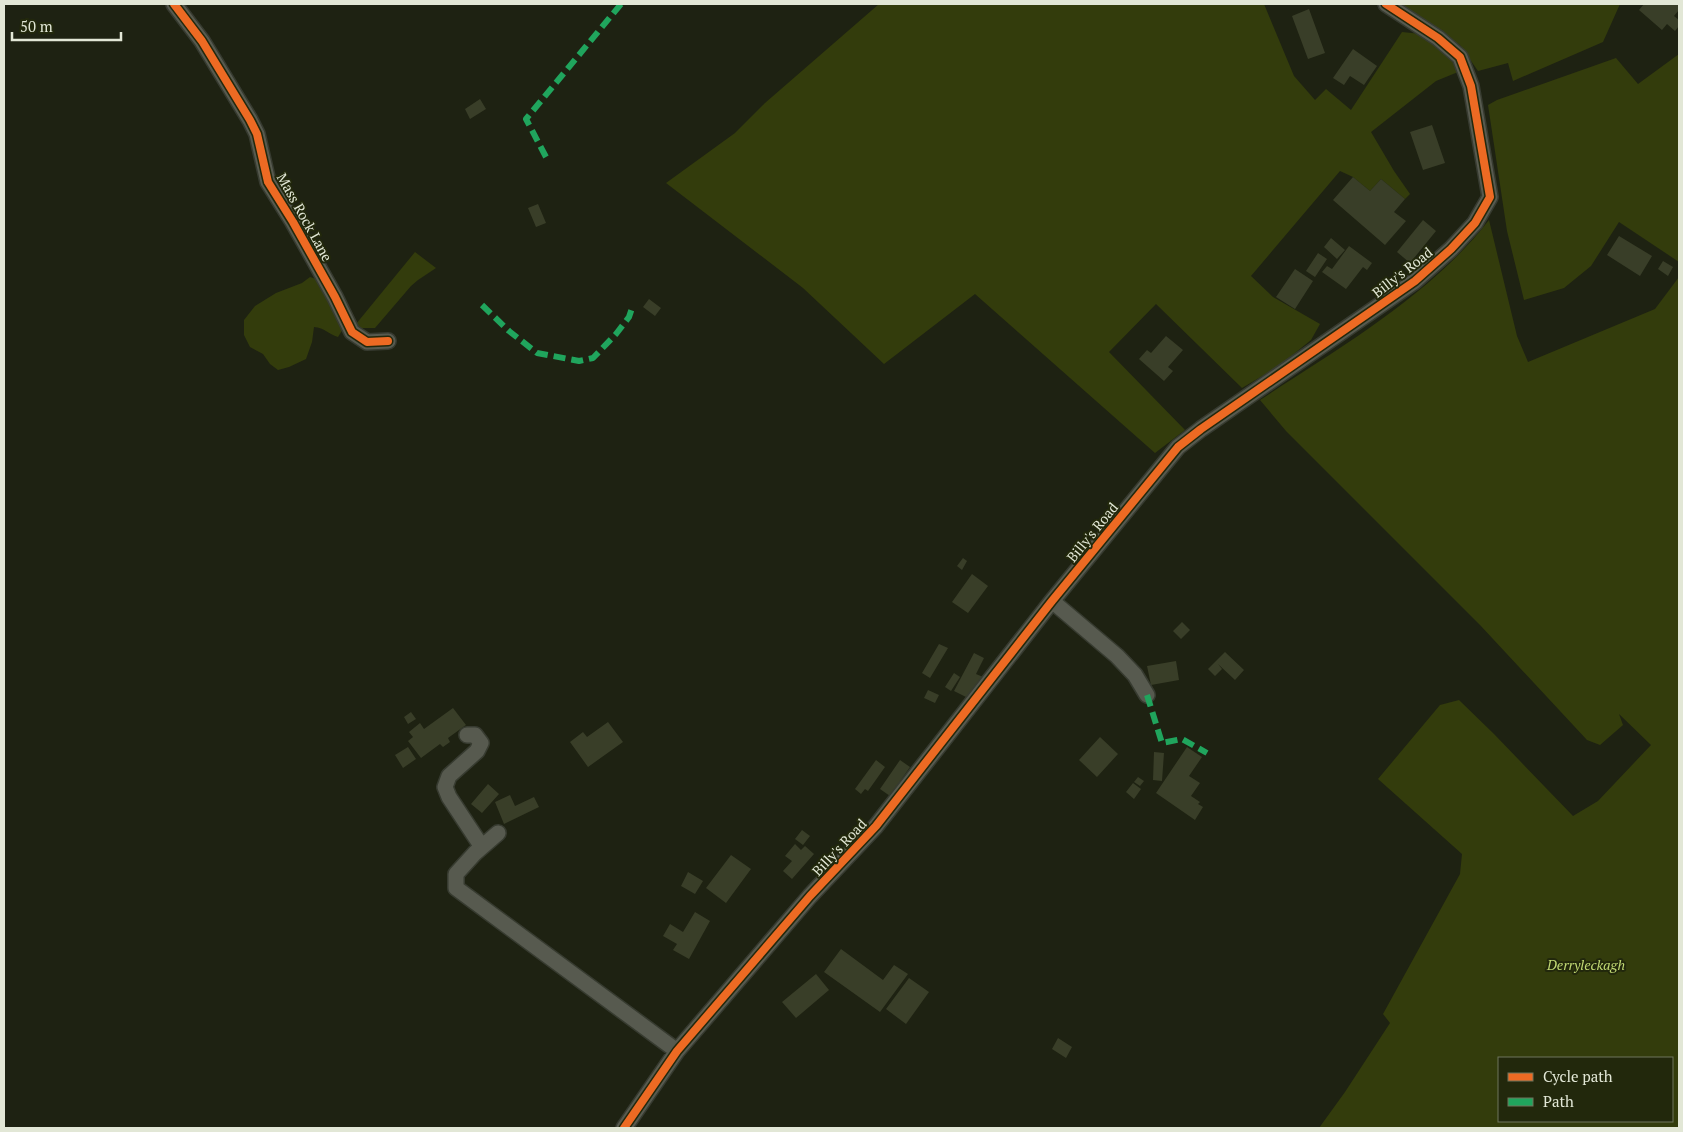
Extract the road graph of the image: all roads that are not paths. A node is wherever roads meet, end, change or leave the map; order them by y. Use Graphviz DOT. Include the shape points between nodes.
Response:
graph roads {
  1 [pos="174,4"];
  2 [pos="1386,4"];
  3 [pos="388,341"];
  4 [pos="1052,601"];
  5 [pos="1147,695"];
  6 [pos="467,735"];
  7 [pos="498,833"];
  8 [pos="482,847"];
  9 [pos="677,1052"];
  10 [pos="624,1128"];
  1 -- 3 [label="street, Mass Rock Lane" via="202,41 250,120 257,134 268,182 352,332 367,342"];
  2 -- 4 [label="street, Billy's Road" via="1438,38 1460,57 1471,86 1490,197 1475,223 1415,281 1178,447"];
  4 -- 5 [label="street" via="1118,656"];
  4 -- 9 [label="street, Billy's Road" via="876,826 810,896"];
  6 -- 8 [label="street" via="475,735 481,743 477,751 449,776 445,787"];
  7 -- 8 [label="street"];
  8 -- 9 [label="street" via="456,874 456,888"];
  9 -- 10 [label="street, Billy's Road"];
}
